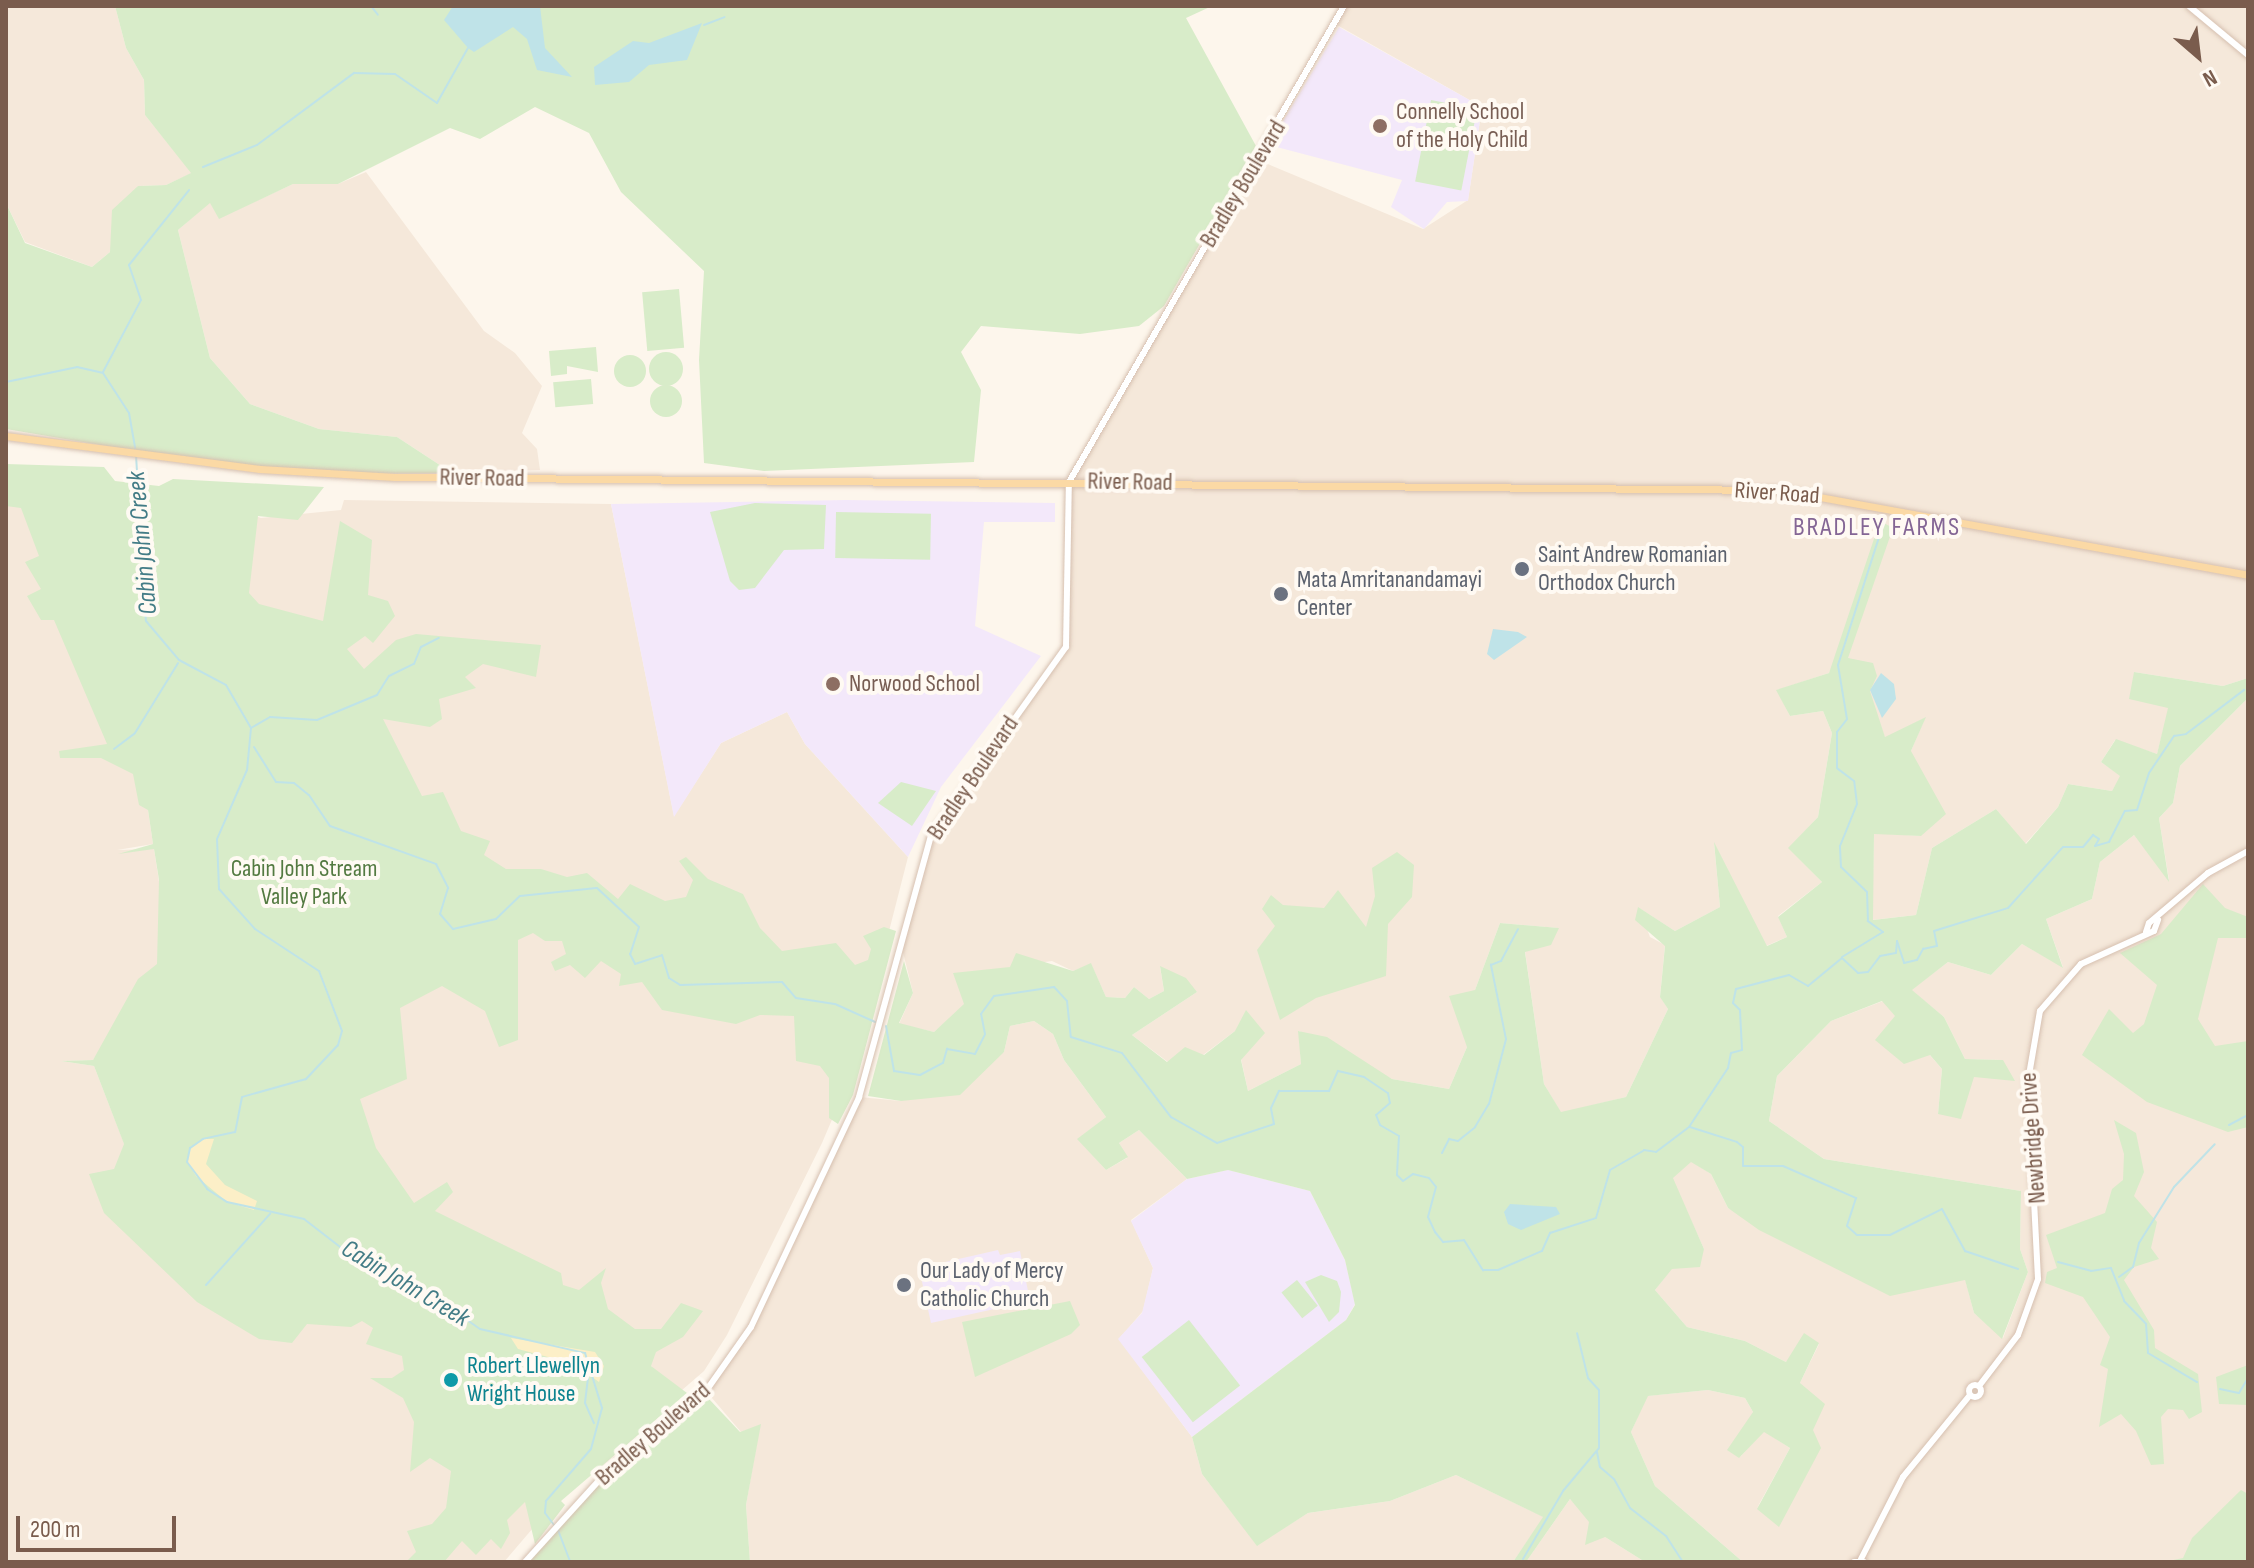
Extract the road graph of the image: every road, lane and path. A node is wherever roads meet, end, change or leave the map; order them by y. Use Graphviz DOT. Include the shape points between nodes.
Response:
graph roads {
  1 [pos="1344,6"];
  2 [pos="2189,6"];
  3 [pos="2248,55"];
  4 [pos="6,436"];
  5 [pos="1069,482"];
  6 [pos="2248,575"];
  7 [pos="2248,851"];
  8 [pos="1860,1561"];
  9 [pos="525,1562"];
  1 -- 5 [label="main road, Bradley Boulevard"];
  2 -- 3 [label="main road"];
  4 -- 5 [label="main road, River Road" via="395,477"];
  5 -- 6 [label="main road, River Road" via="1781,490"];
  5 -- 9 [label="main road, Bradley Boulevard" via="1066,647 931,836 859,1097 751,1327 706,1391 573,1505"];
  7 -- 8 [label="main road, Newbridge Drive" via="2208,873 2158,920 2156,930 2068,974 2032,1031 2028,1081 2038,1279 2018,1335 1979,1386 1970,1386 1970,1395 1903,1477"];
}
